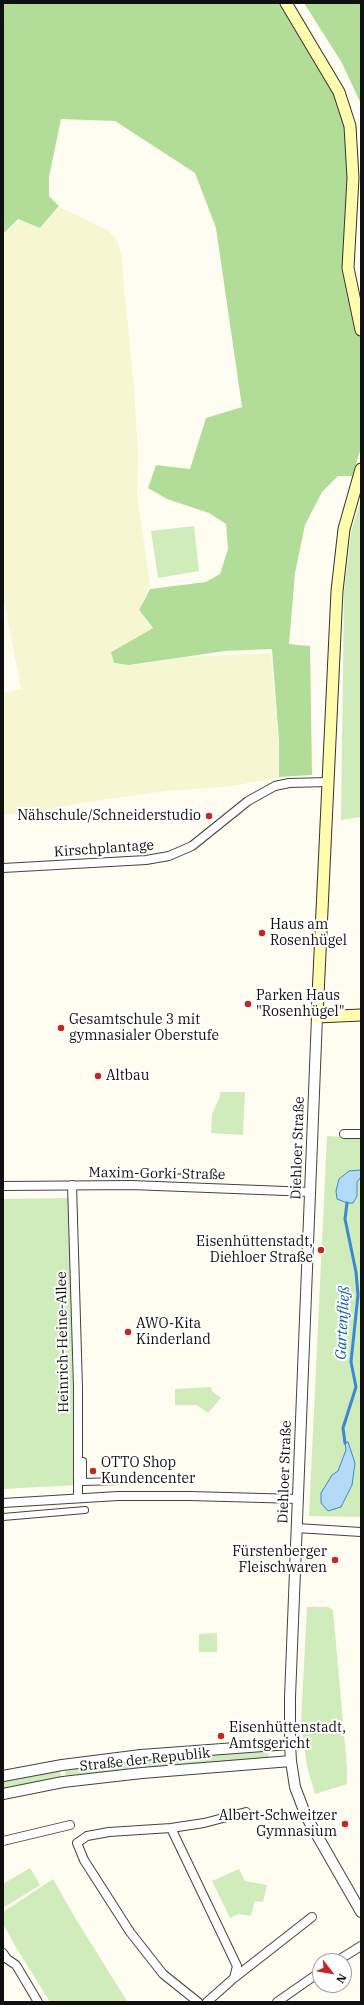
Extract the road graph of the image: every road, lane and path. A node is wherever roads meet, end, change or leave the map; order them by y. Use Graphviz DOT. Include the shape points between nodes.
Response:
graph roads {
  1 [pos="286,3"];
  2 [pos="361,330"];
  3 [pos="361,469"];
  4 [pos="328,782"];
  5 [pos="3,868"];
  6 [pos="361,1015"];
  7 [pos="317,1017"];
  8 [pos="344,1134"];
  9 [pos="361,1134"];
  10 [pos="3,1186"];
  11 [pos="72,1186"];
  12 [pos="311,1192"];
  13 [pos="78,1461"];
  14 [pos="118,1482"];
  15 [pos="78,1498"];
  16 [pos="298,1498"];
  17 [pos="3,1503"];
  18 [pos="85,1510"];
  19 [pos="3,1517"];
  20 [pos="296,1528"];
  21 [pos="361,1532"];
  22 [pos="290,1744"];
  23 [pos="291,1761"];
  24 [pos="3,1776"];
  25 [pos="3,1794"];
  26 [pos="246,1812"];
  27 [pos="70,1825"];
  28 [pos="171,1828"];
  29 [pos="3,1841"];
  30 [pos="361,1912"];
  31 [pos="312,1917"];
  32 [pos="361,1946"];
  33 [pos="3,1953"];
  34 [pos="350,1953"];
  35 [pos="234,1978"];
  36 [pos="312,1978"];
  37 [pos="38,2002"];
  38 [pos="198,2002"];
  39 [pos="207,2002"];
  40 [pos="277,2002"];
  1 -- 2 [label="main road" via="339,92 350,126 353,178 348,268"];
  3 -- 4 [label="main road" via="344,529 337,591"];
  4 -- 5 [label="street, Kirschplantage" via="275,786 248,801 192,846 169,856 146,860"];
  4 -- 7 [label="main road"];
  6 -- 7 [label="main road"];
  7 -- 12 [label="street, Diehloer Straße"];
  8 -- 9 [label="street"];
  10 -- 11 [label="street, Maxim-Gorki-Straße"];
  11 -- 12 [label="street, Maxim-Gorki-Straße" via="131,1185"];
  11 -- 13 [label="street, Heinrich-Heine-Allee"];
  12 -- 16 [label="street, Diehloer Straße"];
  13 -- 14 [label="street" via="83,1461 83,1482"];
  13 -- 15 [label="street, Heinrich-Heine-Allee"];
  15 -- 16 [label="street"];
  15 -- 17 [label="street"];
  16 -- 20 [label="street, Diehloer Straße"];
  18 -- 19 [label="street"];
  20 -- 21 [label="street"];
  20 -- 22 [label="street, Diehloer Straße"];
  22 -- 23 [label="street, Diehloer Straße"];
  22 -- 24 [label="street, Straße der Republik" via="134,1756"];
  23 -- 25 [label="street, Straße der Republik" via="63,1782"];
  23 -- 30 [label="street, Diehloer Straße" via="296,1787 306,1816"];
  26 -- 28 [label="street"];
  27 -- 29 [label="street"];
  28 -- 35 [label="street" via="237,1966"];
  28 -- 38 [label="street" via="109,1832 87,1836 77,1843 84,1860 137,1942 162,1974"];
  31 -- 35 [label="street"];
  32 -- 34 [label="street"];
  33 -- 37 [label="street" via="16,1965"];
  35 -- 39 [label="street"];
  36 -- 40 [label="street"];
}
